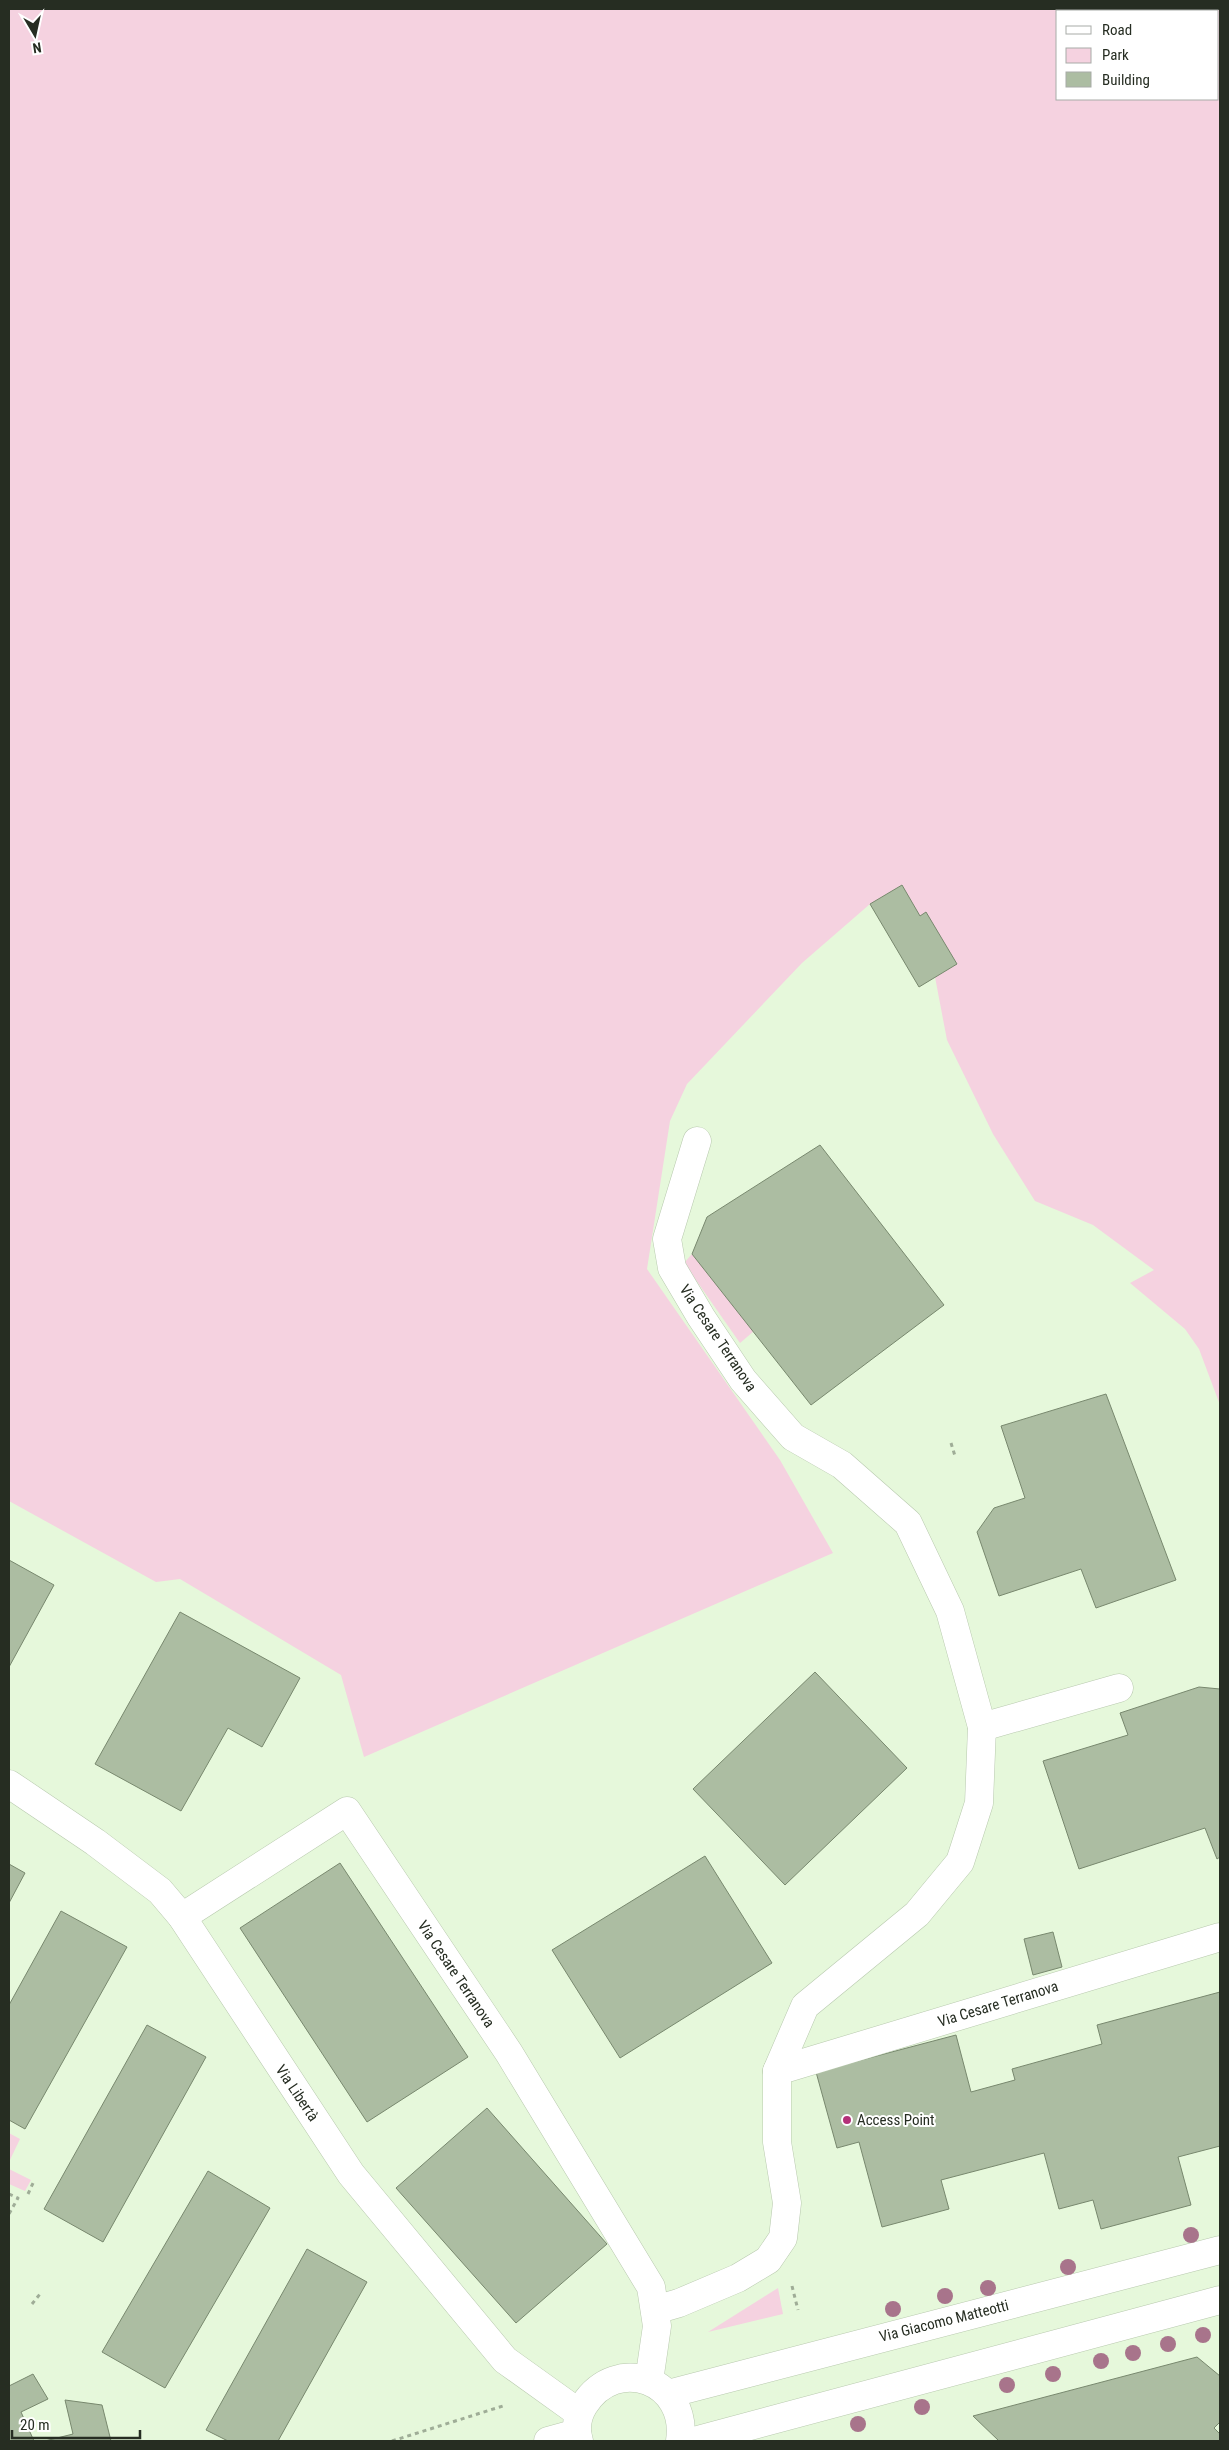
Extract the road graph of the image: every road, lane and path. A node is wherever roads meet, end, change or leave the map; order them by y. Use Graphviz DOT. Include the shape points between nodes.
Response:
graph roads {
  1 [pos="697,1141"];
  2 [pos="951,1443"];
  3 [pos="955,1456"];
  4 [pos="1119,1688"];
  5 [pos="982,1727"];
  6 [pos="9,1784"];
  7 [pos="182,1917"];
  8 [pos="1220,1937"];
  9 [pos="777,2071"];
  10 [pos="34,2181"];
  11 [pos="9,2194"];
  12 [pos="28,2194"];
  13 [pos="9,2214"];
  14 [pos="1220,2250"];
  15 [pos="791,2283"];
  16 [pos="40,2294"];
  17 [pos="1220,2300"];
  18 [pos="32,2304"];
  19 [pos="655,2310"];
  20 [pos="798,2310"];
  21 [pos="659,2387"];
  22 [pos="578,2429"];
  23 [pos="548,2441"];
  24 [pos="680,2441"];
  25 [pos="694,2441"];
  1 -- 5 [label="street, Via Cesare Terranova" via="667,1239 672,1268 743,1380 792,1437 842,1465 908,1523 950,1611"];
  2 -- 3 [label="path"];
  4 -- 5 [label="street"];
  5 -- 9 [label="street, Via Cesare Terranova" via="979,1803 960,1862 918,1914 805,2006"];
  6 -- 7 [label="street, Via Libertà" via="160,1891"];
  7 -- 19 [label="street, Via Cesare Terranova" via="347,1811 509,2054 627,2244 651,2287"];
  7 -- 22 [label="street, Via Libertà" via="352,2174 505,2360"];
  8 -- 9 [label="street, Via Cesare Terranova"];
  9 -- 19 [label="street, Via Cesare Terranova" via="777,2142 787,2203 783,2238 768,2260 738,2278"];
  10 -- 12 [label="path"];
  11 -- 13 [label="path" via="18,2198"];
  14 -- 21 [label="street, Via Giacomo Matteotti"];
  15 -- 20 [label="path"];
  16 -- 18 [label="path"];
  17 -- 25 [label="street"];
  19 -- 21 [label="street, Via Cesare Terranova"];
  21 -- 22 [label="street" via="623,2377 608,2382 593,2391"];
  21 -- 24 [label="street" via="679,2412"];
  22 -- 23 [label="street"];
}
